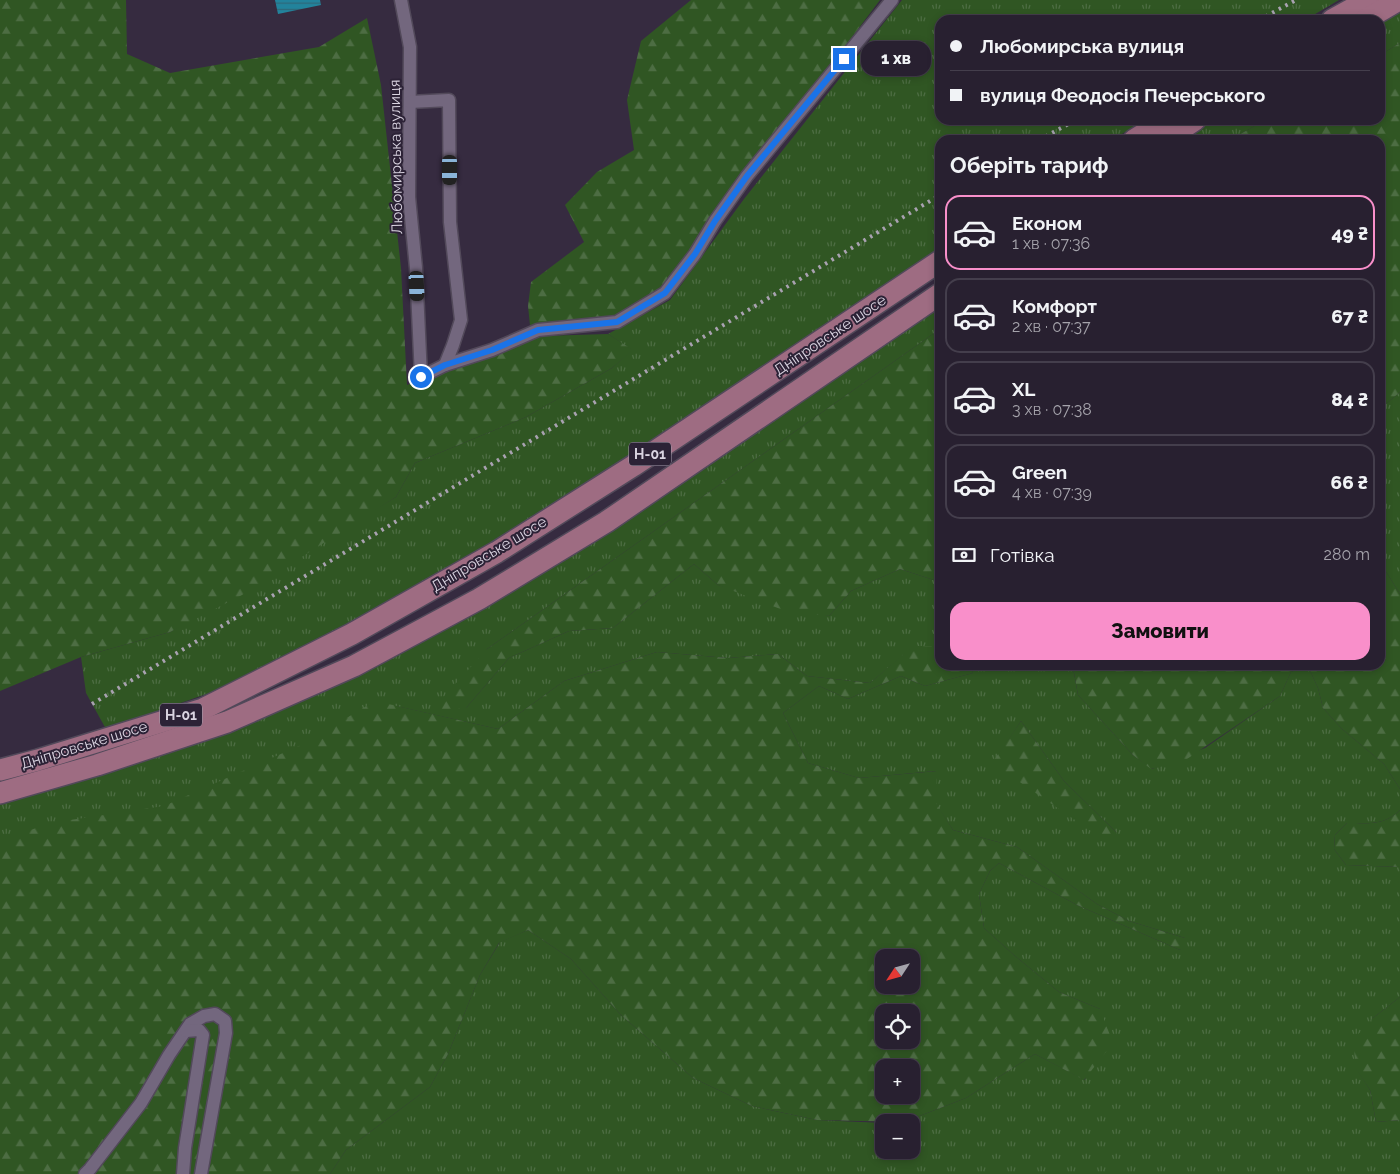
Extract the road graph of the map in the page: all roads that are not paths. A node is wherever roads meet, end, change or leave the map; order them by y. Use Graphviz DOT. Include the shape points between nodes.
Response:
graph roads {
  1 [pos="401,0"];
  2 [pos="892,0"];
  3 [pos="1368,0"];
  4 [pos="1399,0"];
  5 [pos="1341,15"];
  6 [pos="1374,15"];
  7 [pos="410,102"];
  8 [pos="1158,125"];
  9 [pos="1188,125"];
  10 [pos="1142,135"];
  11 [pos="1172,135"];
  12 [pos="935,264"];
  13 [pos="935,297"];
  14 [pos="445,365"];
  15 [pos="0,770"];
  16 [pos="0,793"];
  17 [pos="186,1031"];
  18 [pos="85,1174"];
  19 [pos="183,1174"];
  20 [pos="201,1174"];
  1 -- 7 [label="street, Любомирська вулиця" via="410,47"];
  2 -- 14 [label="street" via="747,176 665,293 617,322 538,330 492,350"];
  3 -- 5 [label="main road"];
  4 -- 6 [label="main road"];
  7 -- 14 [label="street, Любомирська вулиця" via="410,197 421,377"];
  7 -- 14 [label="street" via="449,100 450,222 461,320"];
  8 -- 10 [label="main road"];
  9 -- 11 [label="main road"];
  12 -- 15 [label="main road, Дніпровське шосе / Н-01" via="633,466 497,552 352,634 203,708"];
  13 -- 16 [label="main road, Дніпровське шосе / Н-01" via="606,522 479,599 354,666 228,722"];
  17 -- 18 [label="street" via="140,1103"];
  17 -- 19 [label="street" via="199,1030 204,1035"];
  17 -- 20 [label="street" via="190,1024 204,1016 215,1014 225,1021 226,1033"];
}
